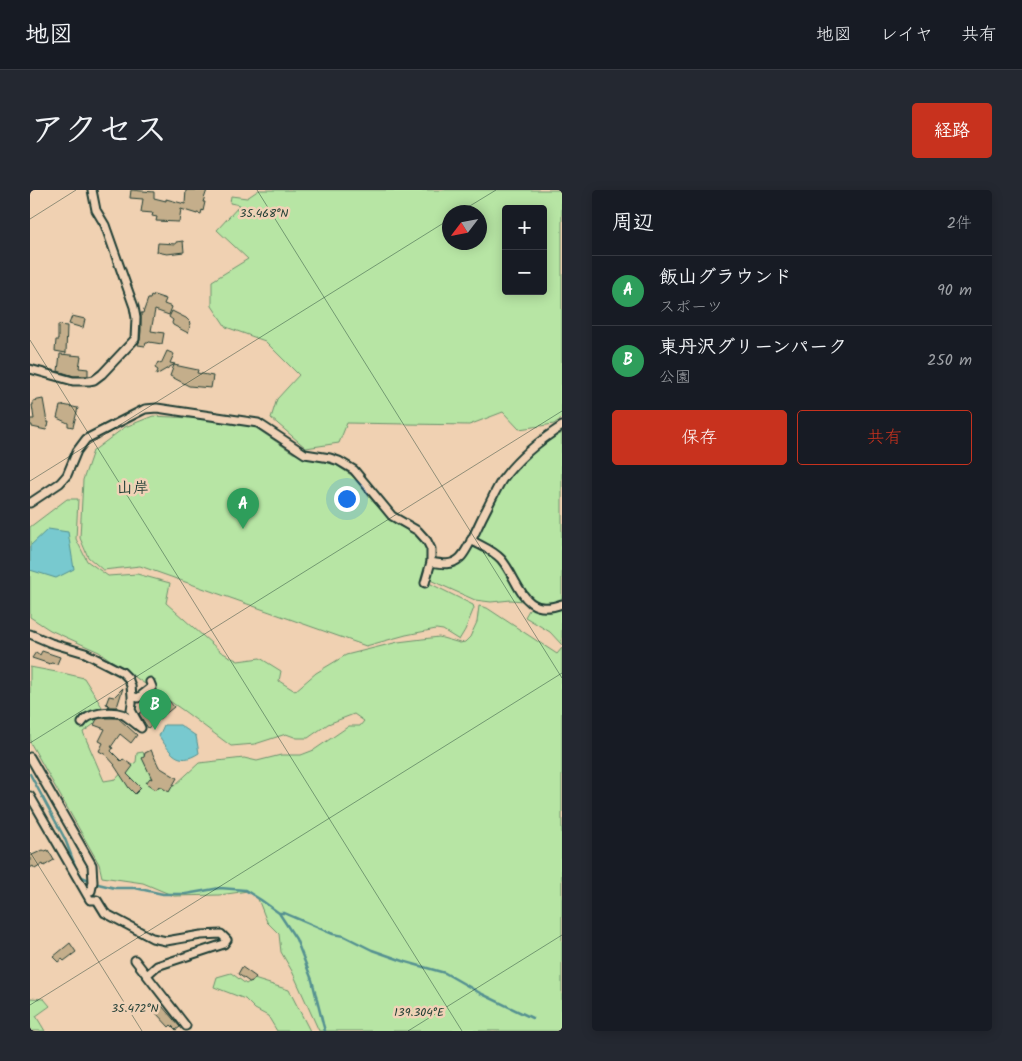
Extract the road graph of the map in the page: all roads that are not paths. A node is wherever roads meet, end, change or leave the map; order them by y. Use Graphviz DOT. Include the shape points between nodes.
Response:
graph roads {
  1 [pos="92,190"];
  2 [pos="30,369"];
  3 [pos="562,426"];
  4 [pos="30,503"];
  5 [pos="471,540"];
  6 [pos="431,562"];
  7 [pos="425,583"];
  8 [pos="562,604"];
  9 [pos="30,634"];
  10 [pos="150,682"];
  11 [pos="132,695"];
  12 [pos="82,723"];
  13 [pos="30,757"];
  14 [pos="30,796"];
  15 [pos="86,893"];
  16 [pos="135,960"];
  17 [pos="147,975"];
  18 [pos="186,1026"];
  1 -- 2 [label="street" via="96,210 105,224 134,307 135,338 94,380 73,381"];
  3 -- 5 [label="street" via="531,448 503,479"];
  4 -- 6 [label="street" via="60,483 86,439 145,409 157,408 258,424 305,454 330,458 349,466 392,516 422,535 431,549"];
  5 -- 6 [label="street" via="456,561 444,564"];
  5 -- 8 [label="street" via="501,560 532,604 547,608"];
  6 -- 7 [label="street"];
  9 -- 11 [label="street" via="85,653 122,672 128,678"];
  10 -- 11 [label="street" via="152,687 138,698"];
  11 -- 12 [label="street" via="132,710 141,728 122,714 113,712 91,715"];
  13 -- 15 [label="street" via="92,865 92,891"];
  14 -- 15 [label="street"];
  15 -- 17 [label="street" via="90,900 97,900 104,913 152,938 166,941 221,934 227,940 224,944 157,966"];
  16 -- 17 [label="street"];
  17 -- 18 [label="street"];
}
